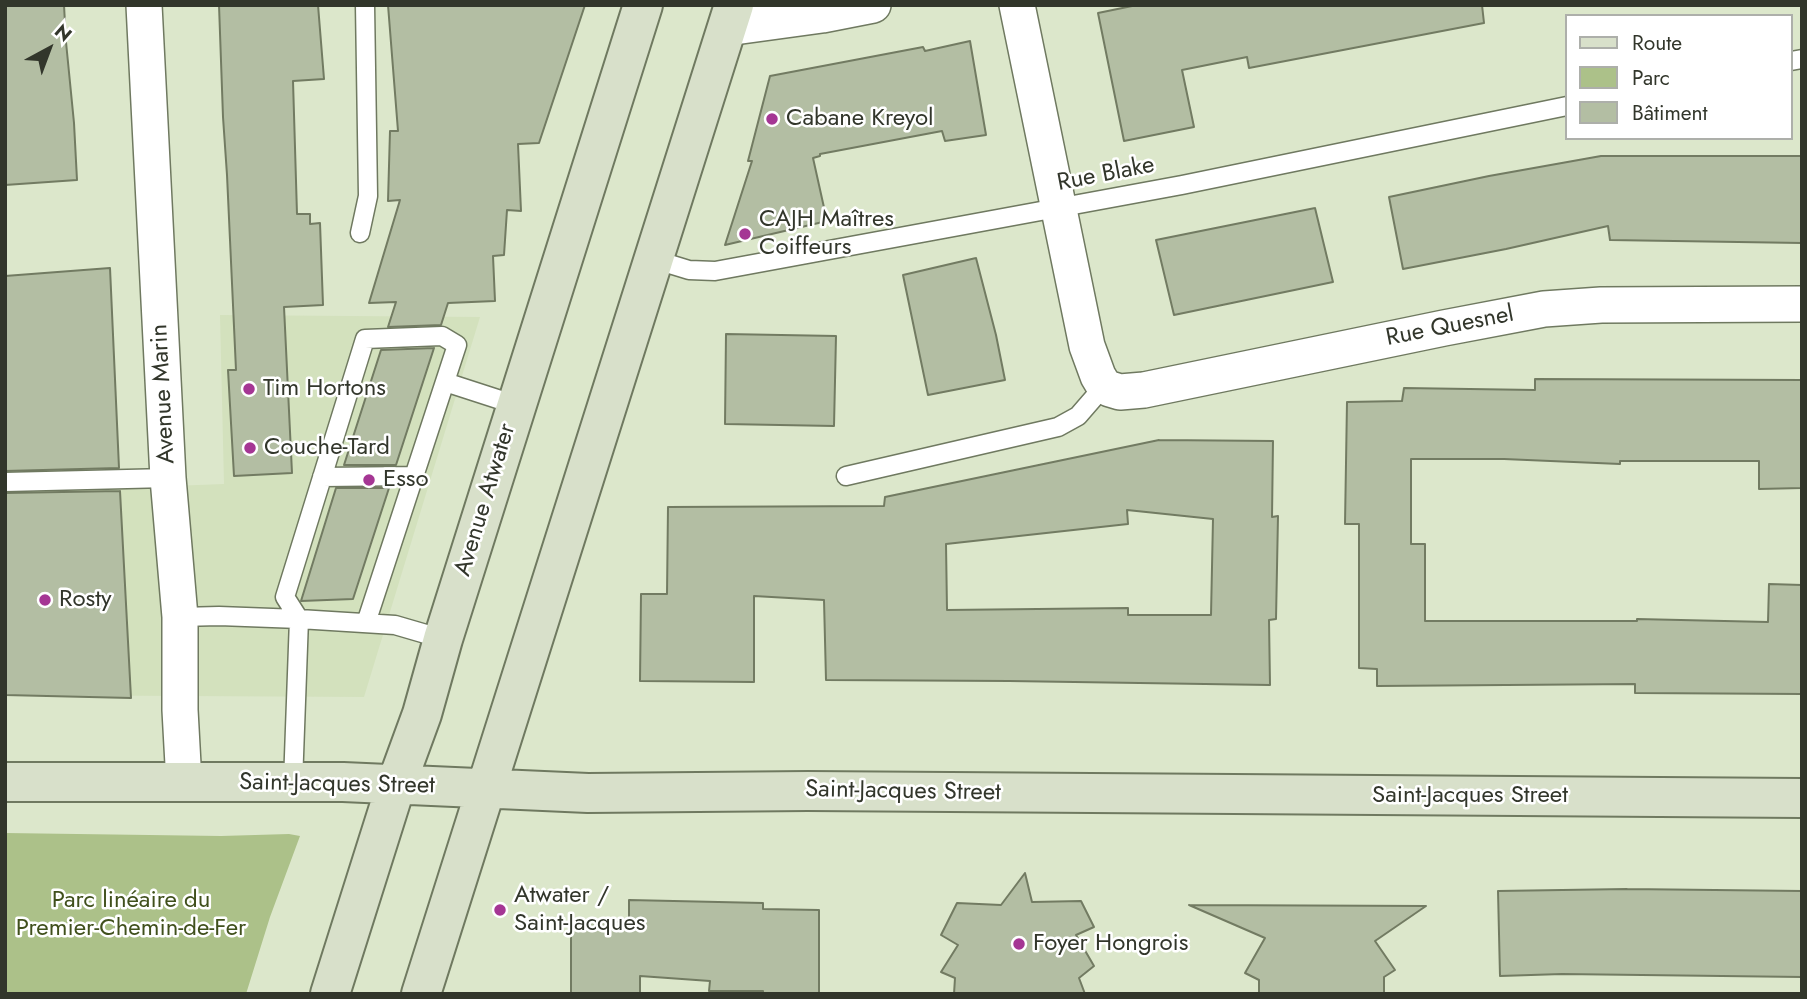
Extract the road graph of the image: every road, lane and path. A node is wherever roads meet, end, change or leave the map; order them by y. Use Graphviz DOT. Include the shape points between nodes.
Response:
graph roads {
  1 [pos="144,5"];
  2 [pos="365,5"];
  3 [pos="643,5"];
  4 [pos="873,5"];
  5 [pos="1017,5"];
  6 [pos="730,16"];
  7 [pos="1566,106"];
  8 [pos="1058,209"];
  9 [pos="360,233"];
  10 [pos="653,259"];
  11 [pos="1802,304"];
  12 [pos="444,382"];
  13 [pos="1104,386"];
  14 [pos="516,405"];
  15 [pos="414,476"];
  16 [pos="846,476"];
  17 [pos="322,477"];
  18 [pos="168,478"];
  19 [pos="5,482"];
  20 [pos="180,617"];
  21 [pos="299,619"];
  22 [pos="366,623"];
  23 [pos="443,639"];
  24 [pos="5,782"];
  25 [pos="184,783"];
  26 [pos="293,783"];
  27 [pos="396,785"];
  28 [pos="487,788"];
  29 [pos="1802,798"];
  30 [pos="330,994"];
  31 [pos="421,994"];
  1 -- 18 [label="street, Avenue Marin"];
  2 -- 9 [label="lane" via="368,196"];
  3 -- 14 [label="main road, Avenue Atwater"];
  4 -- 6 [label="street" via="799,18"];
  5 -- 8 [label="street"];
  6 -- 10 [label="main road"];
  7 -- 8 [label="lane, Rue Blake"];
  8 -- 10 [label="lane, Rue Blake" via="715,271 689,270"];
  8 -- 13 [label="street" via="1087,346"];
  10 -- 28 [label="main road"];
  11 -- 13 [label="street, Rue Quesnel" via="1558,307 1144,390 1120,392"];
  12 -- 14 [label="lane"];
  12 -- 15 [label="lane"];
  12 -- 17 [label="lane" via="457,345 442,336 365,339"];
  13 -- 16 [label="lane" via="1079,416 1058,427"];
  14 -- 23 [label="main road, Avenue Atwater"];
  15 -- 17 [label="lane"];
  15 -- 22 [label="lane"];
  17 -- 21 [label="lane" via="285,597"];
  18 -- 19 [label="lane"];
  18 -- 20 [label="street, Avenue Marin"];
  20 -- 21 [label="lane"];
  20 -- 25 [label="street, Avenue Marin"];
  21 -- 22 [label="lane"];
  21 -- 26 [label="lane"];
  22 -- 23 [label="lane" via="395,625"];
  23 -- 27 [label="main road, Avenue Atwater"];
  24 -- 25 [label="main road, Saint-Jacques Street"];
  25 -- 26 [label="main road, Saint-Jacques Street"];
  26 -- 27 [label="main road, Saint-Jacques Street"];
  27 -- 28 [label="main road, Saint-Jacques Street"];
  27 -- 30 [label="main road, Avenue Atwater"];
  28 -- 29 [label="main road, Saint-Jacques Street" via="588,793"];
  28 -- 31 [label="main road"];
}
